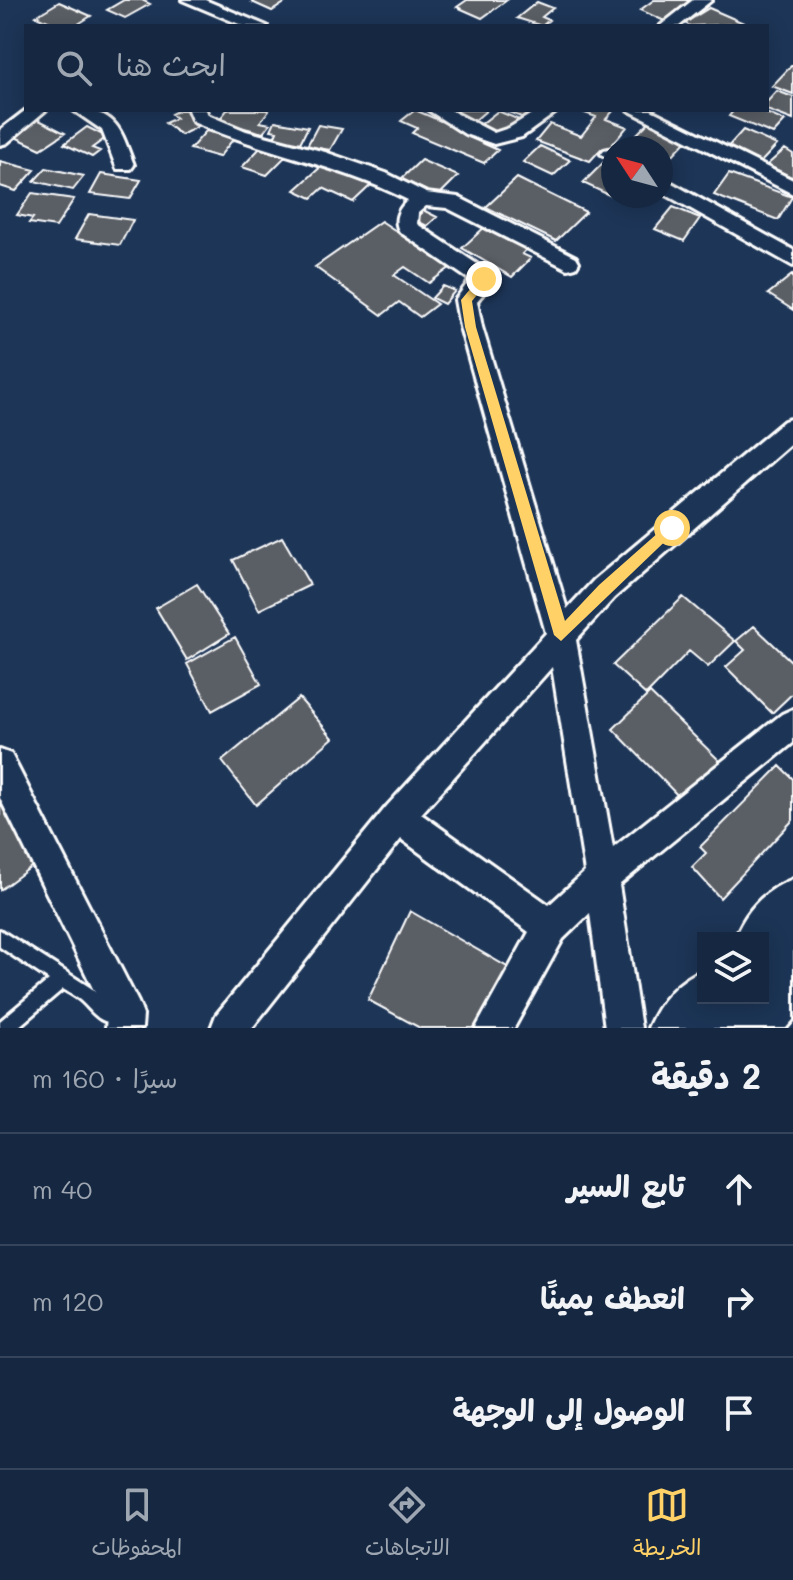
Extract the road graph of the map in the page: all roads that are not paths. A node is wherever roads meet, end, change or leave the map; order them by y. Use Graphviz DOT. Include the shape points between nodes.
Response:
graph roads {
  1 [pos="190,0"];
  2 [pos="704,0"];
  3 [pos="254,24"];
  4 [pos="671,24"];
  5 [pos="34,112"];
  6 [pos="85,112"];
  7 [pos="198,112"];
  8 [pos="441,112"];
  9 [pos="547,112"];
  10 [pos="641,112"];
  11 [pos="0,139"];
  12 [pos="124,165"];
  13 [pos="793,188"];
  14 [pos="673,190"];
  15 [pos="422,199"];
  16 [pos="793,259"];
  17 [pos="568,262"];
  18 [pos="793,428"];
  19 [pos="561,635"];
  20 [pos="793,724"];
  21 [pos="0,765"];
  22 [pos="398,817"];
  23 [pos="602,878"];
  24 [pos="793,907"];
  25 [pos="551,927"];
  26 [pos="769,933"];
  27 [pos="0,938"];
  28 [pos="793,976"];
  29 [pos="63,979"];
  30 [pos="701,1004"];
  31 [pos="125,1022"];
  32 [pos="4,1028"];
  33 [pos="229,1028"];
  34 [pos="494,1028"];
  35 [pos="623,1028"];
  36 [pos="678,1028"];
  37 [pos="746,1028"];
  1 -- 3 [label="street"];
  2 -- 4 [label="street"];
  5 -- 11 [label="street"];
  6 -- 12 [label="street" via="110,127"];
  7 -- 15 [label="street" via="200,118 239,135 354,169"];
  8 -- 9 [label="street" via="491,140 503,140"];
  10 -- 13 [label="street"];
  14 -- 16 [label="street"];
  15 -- 17 [label="street" via="451,202"];
  15 -- 19 [label="street" via="408,211 407,227 484,279 466,300 471,327"];
  18 -- 19 [label="street" via="672,528"];
  19 -- 22 [label="street"];
  19 -- 23 [label="street"];
  20 -- 23 [label="street"];
  21 -- 31 [label="street"];
  22 -- 25 [label="street"];
  22 -- 33 [label="street"];
  23 -- 25 [label="street"];
  23 -- 35 [label="street"];
  24 -- 26 [label="highway"];
  25 -- 34 [label="street"];
  27 -- 29 [label="lane"];
  28 -- 37 [label="highway"];
  29 -- 31 [label="lane" via="103,1013"];
  29 -- 32 [label="lane"];
  30 -- 36 [label="highway"];
}
